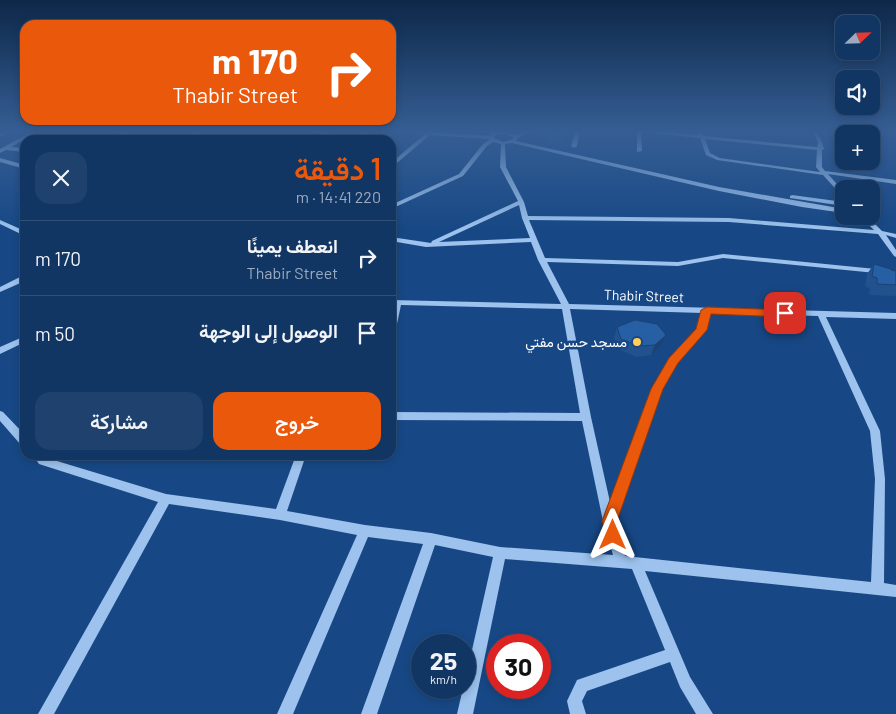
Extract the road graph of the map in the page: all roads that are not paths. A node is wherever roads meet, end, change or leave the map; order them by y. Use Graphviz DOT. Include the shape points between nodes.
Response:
graph roads {
  1 [pos="471,163"];
  2 [pos="503,163"];
  3 [pos="613,163"];
  4 [pos="634,163"];
  5 [pos="751,163"];
  6 [pos="819,163"];
  7 [pos="824,173"];
  8 [pos="896,182"];
  9 [pos="835,186"];
  10 [pos="522,202"];
  11 [pos="835,203"];
  12 [pos="396,205"];
  13 [pos="835,210"];
  14 [pos="525,218"];
  15 [pos="0,222"];
  16 [pos="872,225"];
  17 [pos="3,227"];
  18 [pos="20,232"];
  19 [pos="880,232"];
  20 [pos="896,236"];
  21 [pos="396,240"];
  22 [pos="535,240"];
  23 [pos="426,245"];
  24 [pos="896,255"];
  25 [pos="542,260"];
  26 [pos="896,272"];
  27 [pos="20,280"];
  28 [pos="0,290"];
  29 [pos="396,302"];
  30 [pos="565,305"];
  31 [pos="707,310"];
  32 [pos="821,315"];
  33 [pos="896,316"];
  34 [pos="20,341"];
  35 [pos="0,351"];
  36 [pos="0,415"];
  37 [pos="396,416"];
  38 [pos="586,417"];
  39 [pos="20,437"];
  40 [pos="42,460"];
  41 [pos="299,460"];
  42 [pos="166,499"];
  43 [pos="280,515"];
  44 [pos="609,521"];
  45 [pos="365,531"];
  46 [pos="431,539"];
  47 [pos="500,553"];
  48 [pos="621,562"];
  49 [pos="636,565"];
  50 [pos="877,588"];
  51 [pos="896,591"];
  52 [pos="673,654"];
  53 [pos="46,714"];
  54 [pos="285,714"];
  55 [pos="370,714"];
  56 [pos="465,714"];
  57 [pos="578,714"];
  58 [pos="705,714"];
  1 -- 12 [label="street" via="462,175"];
  2 -- 10 [label="street"];
  3 -- 13 [label="street" via="705,186"];
  4 -- 11 [label="street" via="704,180"];
  5 -- 7 [label="street"];
  6 -- 7 [label="street"];
  7 -- 8 [label="street"];
  7 -- 9 [label="street"];
  10 -- 14 [label="street"];
  10 -- 23 [label="street"];
  14 -- 19 [label="street" via="729,220"];
  14 -- 22 [label="street"];
  15 -- 17 [label="street"];
  16 -- 19 [label="street"];
  17 -- 18 [label="street"];
  19 -- 20 [label="street"];
  19 -- 24 [label="street"];
  21 -- 23 [label="street"];
  22 -- 23 [label="street"];
  22 -- 25 [label="street"];
  25 -- 26 [label="street" via="678,264 723,256"];
  25 -- 30 [label="street"];
  27 -- 28 [label="street"];
  29 -- 30 [label="street, Thabir Street"];
  30 -- 31 [label="street, Thabir Street"];
  30 -- 38 [label="street"];
  31 -- 32 [label="street, Thabir Street"];
  31 -- 44 [label="street" via="702,330 674,361 657,389"];
  32 -- 33 [label="street, Thabir Street"];
  32 -- 50 [label="street" via="875,431 880,479"];
  34 -- 35 [label="street"];
  36 -- 39 [label="street"];
  37 -- 38 [label="street"];
  38 -- 44 [label="street"];
  40 -- 42 [label="street"];
  41 -- 43 [label="street"];
  42 -- 43 [label="street"];
  42 -- 53 [label="street"];
  43 -- 45 [label="street"];
  44 -- 48 [label="street"];
  45 -- 46 [label="street"];
  45 -- 54 [label="street"];
  46 -- 47 [label="street"];
  46 -- 55 [label="street"];
  47 -- 48 [label="street"];
  47 -- 56 [label="street"];
  48 -- 49 [label="street"];
  49 -- 50 [label="street"];
  49 -- 52 [label="street"];
  50 -- 51 [label="street"];
  52 -- 57 [label="street" via="582,685 574,701"];
  52 -- 58 [label="street" via="685,682"];
}
